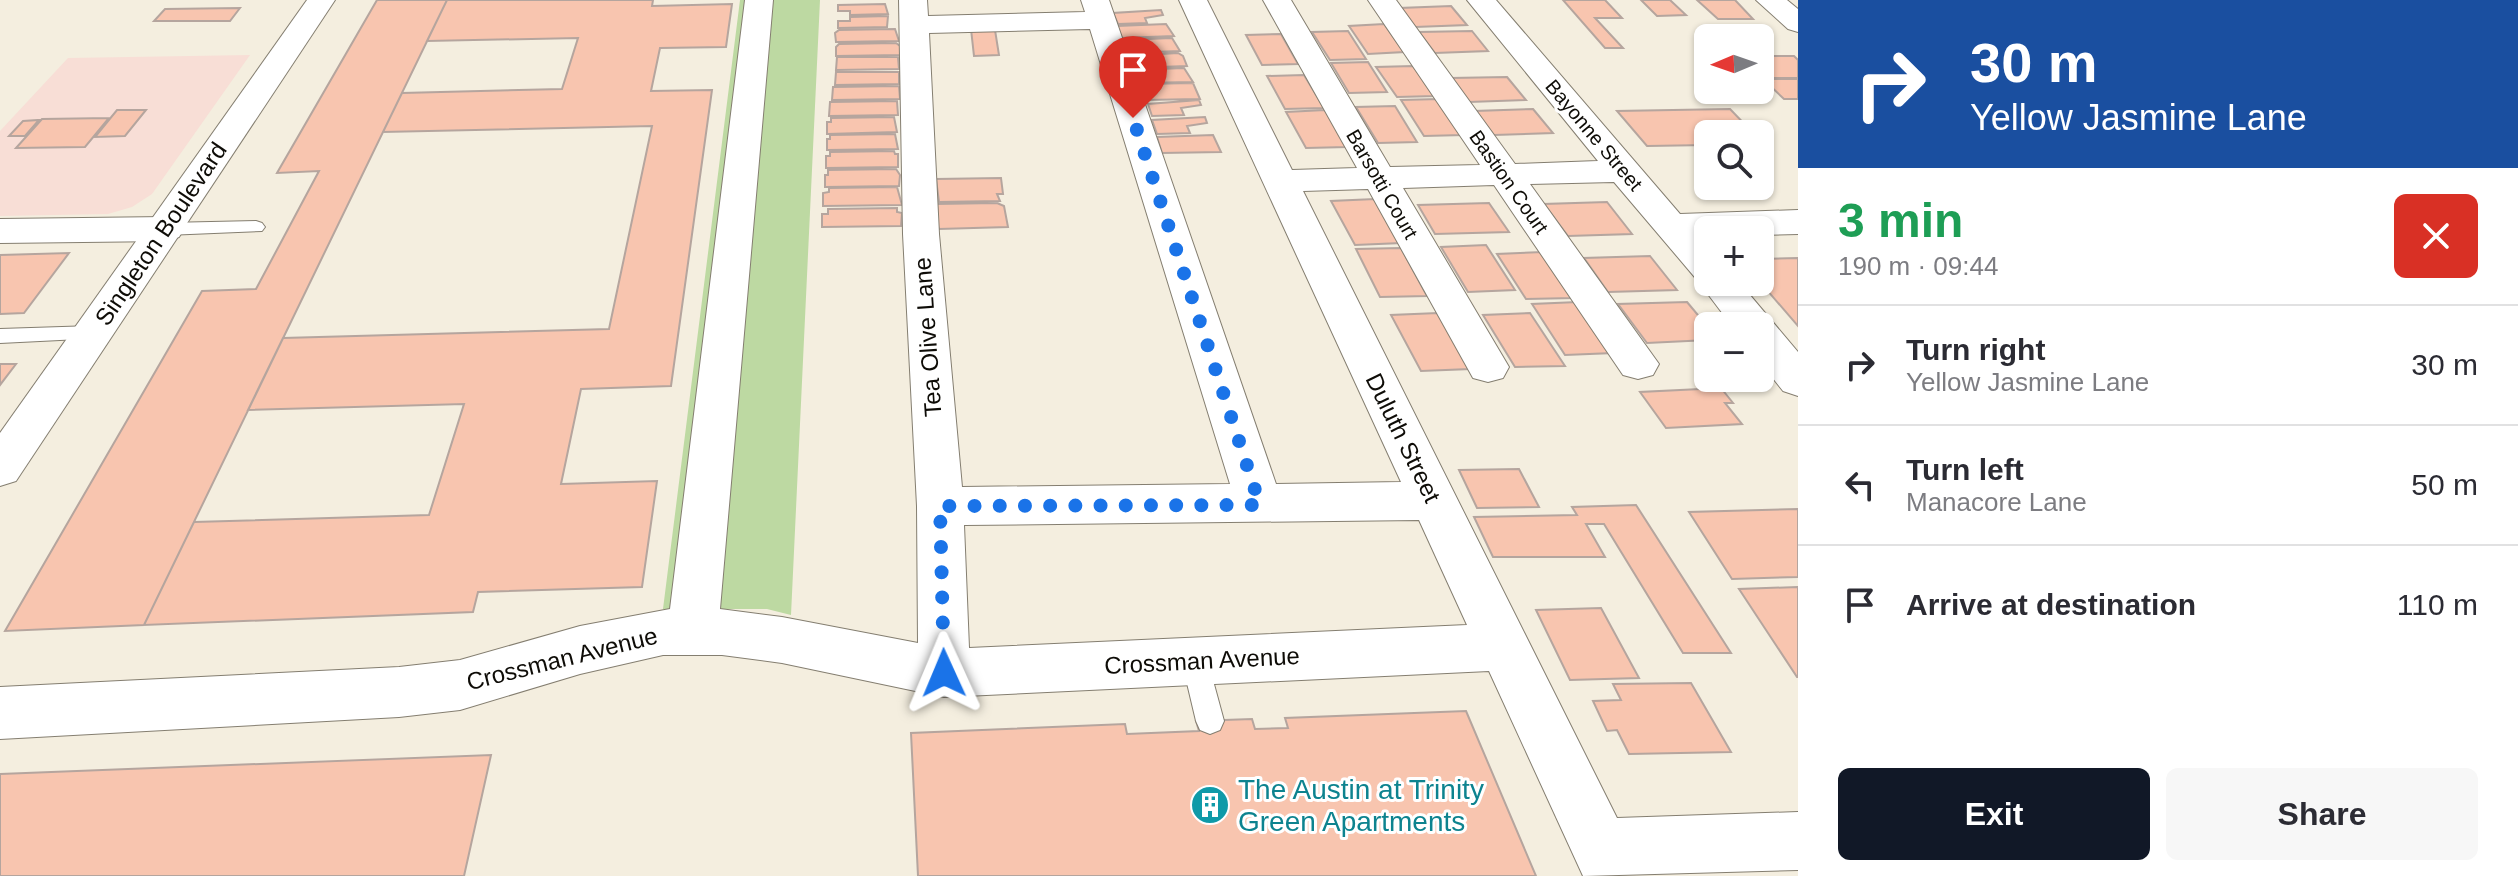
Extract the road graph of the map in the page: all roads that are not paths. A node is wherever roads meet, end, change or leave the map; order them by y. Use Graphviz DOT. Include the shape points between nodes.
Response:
graph roads {
  1 [pos="321,0"];
  2 [pos="759,0"];
  3 [pos="1193,0"];
  4 [pos="1277,0"];
  5 [pos="1382,0"];
  6 [pos="1481,0"];
  7 [pos="1770,0"];
  8 [pos="1098,10"];
  9 [pos="914,12"];
  10 [pos="1798,23"];
  11 [pos="1625,171"];
  12 [pos="1504,175"];
  13 [pos="1379,178"];
  14 [pos="1280,181"];
  15 [pos="1798,222"];
  16 [pos="1671,226"];
  17 [pos="256,227"];
  18 [pos="166,229"];
  19 [pos="0,231"];
  20 [pos="1694,254"];
  21 [pos="1729,296"];
  22 [pos="1742,312"];
  23 [pos="93,333"];
  24 [pos="0,336"];
  25 [pos="1774,351"];
  26 [pos="1638,364"];
  27 [pos="1488,367"];
  28 [pos="1798,380"];
  29 [pos="0,468"];
  30 [pos="1434,501"];
  31 [pos="1260,505"];
  32 [pos="940,506"];
  33 [pos="693,632"];
  34 [pos="1504,647"];
  35 [pos="1195,662"];
  36 [pos="944,673"];
  37 [pos="0,713"];
  38 [pos="1210,721"];
  39 [pos="1798,841"];
  40 [pos="1607,862"];
  1 -- 18 [label="street, Singleton Boulevard"];
  2 -- 33 [label="street"];
  3 -- 14 [label="street, Duluth Street"];
  4 -- 13 [label="street, Barsotti Court"];
  5 -- 12 [label="street, Bastion Court"];
  6 -- 11 [label="street, Bayonne Street"];
  7 -- 10 [label="street"];
  8 -- 9 [label="street"];
  8 -- 31 [label="street"];
  9 -- 32 [label="street, Tea Olive Lane" via="921,234"];
  11 -- 12 [label="street"];
  11 -- 16 [label="street, Bayonne Street"];
  12 -- 13 [label="street"];
  12 -- 26 [label="street, Bastion Court"];
  13 -- 14 [label="street"];
  13 -- 27 [label="street, Barsotti Court"];
  14 -- 30 [label="street, Duluth Street"];
  15 -- 16 [label="street"];
  16 -- 20 [label="street, Bayonne Street"];
  17 -- 18 [label="lane"];
  18 -- 19 [label="street"];
  18 -- 23 [label="street, Singleton Boulevard"];
  21 -- 22 [label="street"];
  23 -- 24 [label="lane"];
  23 -- 29 [label="street, Singleton Boulevard"];
  25 -- 28 [label="street"];
  30 -- 31 [label="street"];
  30 -- 34 [label="street, Duluth Street"];
  31 -- 32 [label="street"];
  32 -- 36 [label="street, Tea Olive Lane"];
  33 -- 36 [label="street, Crossman Avenue" via="782,640"];
  33 -- 37 [label="street, Crossman Avenue" via="580,650 460,685"];
  34 -- 35 [label="street, Crossman Avenue"];
  34 -- 40 [label="street, Duluth Street"];
  35 -- 36 [label="street, Crossman Avenue"];
  35 -- 38 [label="lane"];
  39 -- 40 [label="street"];
}
